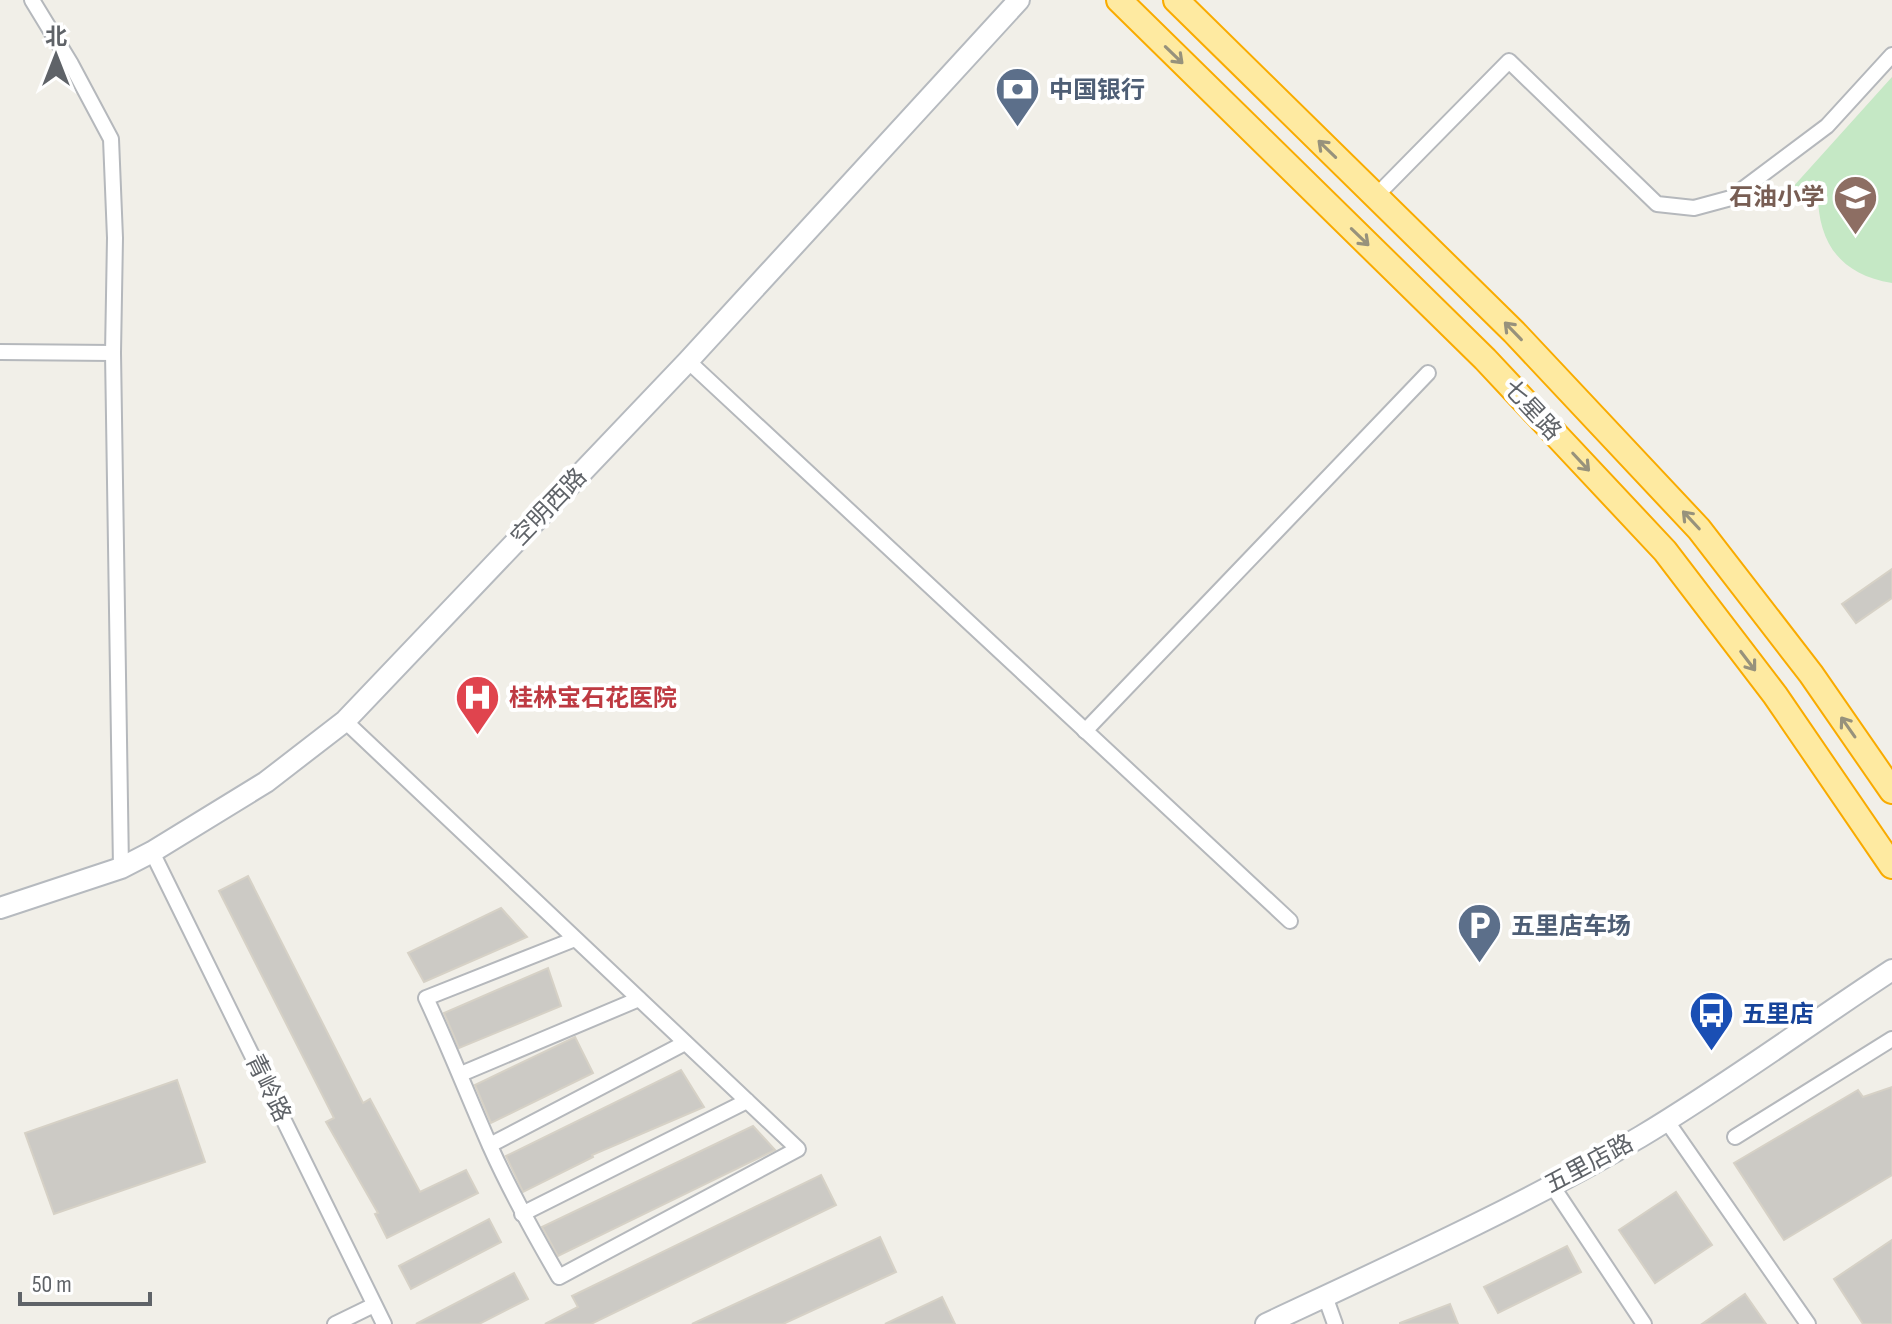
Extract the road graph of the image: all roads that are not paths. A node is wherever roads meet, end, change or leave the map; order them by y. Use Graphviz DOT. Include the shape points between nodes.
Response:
graph roads {
  1 [pos="32,0"];
  2 [pos="1019,0"];
  3 [pos="1119,0"];
  4 [pos="1176,0"];
  5 [pos="1892,55"];
  6 [pos="1376,196"];
  7 [pos="0,352"];
  8 [pos="113,353"];
  9 [pos="688,361"];
  10 [pos="1428,373"];
  11 [pos="345,721"];
  12 [pos="1085,731"];
  13 [pos="1889,779"];
  14 [pos="152,852"];
  15 [pos="1892,866"];
  16 [pos="121,868"];
  17 [pos="0,908"];
  18 [pos="1290,921"];
  19 [pos="575,939"];
  20 [pos="1892,970"];
  21 [pos="639,999"];
  22 [pos="1892,1039"];
  23 [pos="685,1043"];
  24 [pos="461,1074"];
  25 [pos="747,1101"];
  26 [pos="1666,1120"];
  27 [pos="1735,1137"];
  28 [pos="490,1145"];
  29 [pos="1551,1184"];
  30 [pos="522,1214"];
  31 [pos="1325,1296"];
  32 [pos="374,1305"];
  33 [pos="335,1324"];
  34 [pos="384,1324"];
  35 [pos="1266,1324"];
  36 [pos="1335,1324"];
  37 [pos="1644,1324"];
  38 [pos="1808,1324"];
  1 -- 8 [label="street" via="111,139"];
  2 -- 9 [label="main road, 空明西路"];
  3 -- 15 [label="highway, 七星路, one-way" via="1485,359 1665,551 1775,695"];
  6 -- 4 [label="highway, 七星路, one-way"];
  5 -- 6 [label="street" via="1827,126 1752,184 1712,205 1657,204 1509,61"];
  13 -- 6 [label="highway, 七星路, one-way" via="1699,529 1514,332"];
  7 -- 8 [label="street"];
  8 -- 16 [label="street"];
  9 -- 11 [label="main road, 空明西路"];
  9 -- 12 [label="street"];
  10 -- 12 [label="street"];
  11 -- 14 [label="main road, 空明西路" via="266,782"];
  11 -- 19 [label="street"];
  12 -- 18 [label="street"];
  14 -- 16 [label="main road, 空明西路"];
  14 -- 32 [label="street, 青岭路"];
  16 -- 17 [label="main road, 空明西路"];
  19 -- 21 [label="street"];
  19 -- 24 [label="street" via="426,998"];
  20 -- 26 [label="main road, 五里店路"];
  21 -- 23 [label="street"];
  21 -- 24 [label="street"];
  22 -- 27 [label="street"];
  23 -- 25 [label="street"];
  23 -- 28 [label="street"];
  24 -- 28 [label="street"];
  25 -- 30 [label="street"];
  25 -- 30 [label="street" via="798,1149 559,1277"];
  26 -- 29 [label="main road, 五里店路"];
  26 -- 38 [label="street"];
  28 -- 30 [label="street"];
  29 -- 31 [label="main road, 五里店路"];
  29 -- 37 [label="street"];
  31 -- 35 [label="main road, 五里店路"];
  31 -- 36 [label="street"];
  32 -- 33 [label="street"];
  32 -- 34 [label="street, 青岭路"];
}
